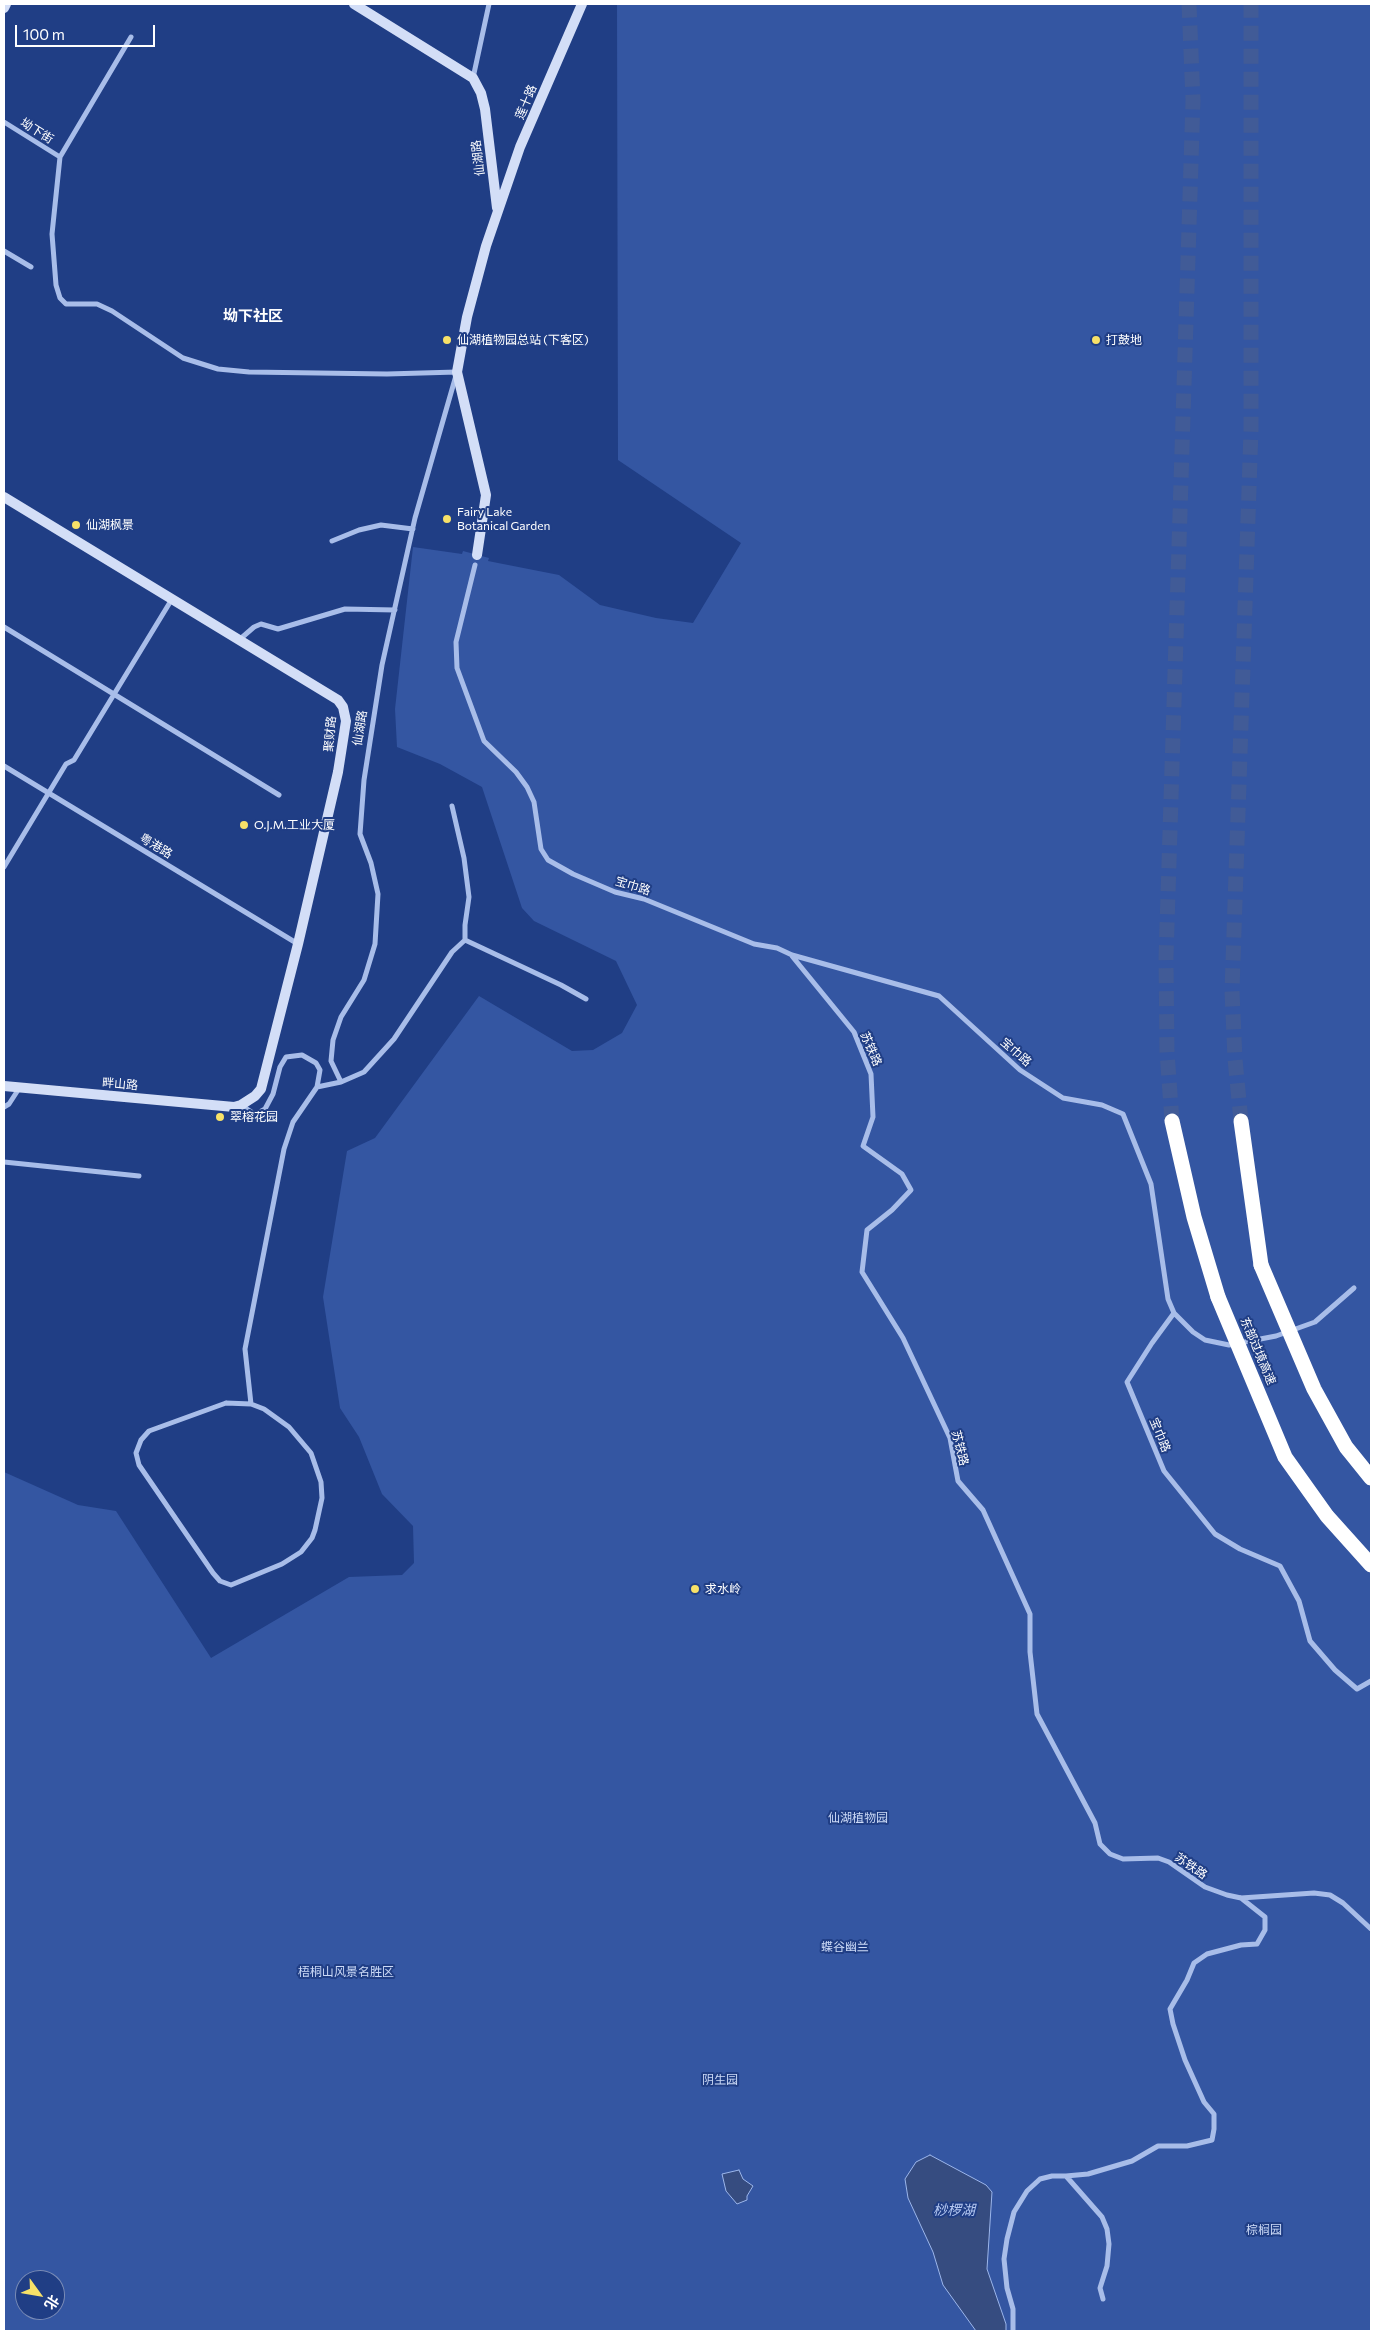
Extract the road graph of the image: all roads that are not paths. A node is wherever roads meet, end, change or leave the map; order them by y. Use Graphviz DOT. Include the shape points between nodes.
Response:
graph roads {
  1 [pos="6,4"];
  2 [pos="354,4"];
  3 [pos="489,4"];
  4 [pos="582,4"];
  5 [pos="4,8"];
  6 [pos="131,37"];
  7 [pos="473,78"];
  8 [pos="4,122"];
  9 [pos="60,157"];
  10 [pos="497,212"];
  11 [pos="4,251"];
  12 [pos="31,267"];
  13 [pos="457,372"];
  14 [pos="4,497"];
  15 [pos="413,529"];
  16 [pos="332,541"];
  17 [pos="476,560"];
  18 [pos="172,599"];
  19 [pos="394,610"];
  20 [pos="4,628"];
  21 [pos="239,640"];
  22 [pos="114,695"];
  23 [pos="4,766"];
  24 [pos="49,793"];
  25 [pos="279,796"];
  26 [pos="452,806"];
  27 [pos="4,867"];
  28 [pos="465,940"];
  29 [pos="298,944"];
  30 [pos="792,955"];
  31 [pos="586,999"];
  32 [pos="341,1082"];
  33 [pos="4,1086"];
  34 [pos="317,1087"];
  35 [pos="20,1088"];
  36 [pos="237,1106"];
  37 [pos="4,1107"];
  38 [pos="1172,1121"];
  39 [pos="1241,1121"];
  40 [pos="4,1162"];
  41 [pos="139,1176"];
  42 [pos="1354,1288"];
  43 [pos="1174,1313"];
  44 [pos="251,1404"];
  45 [pos="1371,1478"];
  46 [pos="1371,1565"];
  47 [pos="1371,1681"];
  48 [pos="1241,1898"];
  49 [pos="1371,1929"];
  50 [pos="1066,2176"];
  51 [pos="1103,2299"];
  52 [pos="1013,2331"];
  1 -- 5 [label="street"];
  2 -- 7 [label="street"];
  3 -- 7 [label="street"];
  4 -- 10 [label="street, 莲十路" via="520,147"];
  6 -- 9 [label="street"];
  7 -- 10 [label="street, 仙湖路" via="484,108"];
  8 -- 9 [label="street, 坳下街"];
  9 -- 13 [label="street" via="52,234 56,285 60,298 66,304 96,304 183,358 218,369 387,374"];
  10 -- 13 [label="street, 仙湖路" via="474,286"];
  11 -- 12 [label="street"];
  13 -- 15 [label="street, 仙湖路"];
  13 -- 17 [label="street, 仙湖路" via="486,495"];
  14 -- 18 [label="street, 聚财路"];
  15 -- 16 [label="street" via="381,525"];
  15 -- 19 [label="street, 仙湖路"];
  17 -- 30 [label="street, 宝巾路" via="456,642 458,668 484,741 527,787 534,802 541,849 548,860 616,892 644,899 754,944 777,948"];
  18 -- 21 [label="street, 聚财路"];
  18 -- 22 [label="street"];
  19 -- 21 [label="street" via="345,609 278,629 261,624"];
  19 -- 32 [label="street, 仙湖路" via="364,780 360,834 378,894 375,944 364,980 341,1017 333,1040 331,1061"];
  20 -- 22 [label="street"];
  21 -- 29 [label="street, 聚财路" via="338,700 345,712 338,772"];
  22 -- 24 [label="street" via="74,760 66,764"];
  22 -- 25 [label="street"];
  23 -- 24 [label="street, 粤港路"];
  24 -- 27 [label="street"];
  24 -- 29 [label="street, 粤港路"];
  26 -- 28 [label="street" via="464,858 468,896"];
  28 -- 31 [label="street"];
  28 -- 32 [label="street" via="452,952 394,1039 364,1072"];
  29 -- 36 [label="street, 聚财路" via="261,1089 249,1102"];
  30 -- 43 [label="street, 宝巾路" via="939,996 1020,1070 1063,1098 1102,1105 1123,1114 1151,1184 1168,1299"];
  30 -- 48 [label="street, 苏铁路" via="854,1032 871,1074 872,1117 863,1146 902,1174 911,1190 867,1230 862,1272 903,1338 950,1438 958,1481 983,1510 1030,1614 1036,1714 1095,1823 1100,1844 1110,1854 1123,1859 1158,1858 1215,1892"];
  32 -- 34 [label="street"];
  33 -- 35 [label="street, 畔山路"];
  34 -- 36 [label="street" via="320,1070 316,1063 302,1055 292,1054 286,1056 280,1067 265,1109 253,1114"];
  34 -- 44 [label="street" via="293,1122 284,1149 245,1349"];
  35 -- 36 [label="street, 畔山路"];
  35 -- 37 [label="street"];
  38 -- 46 [label="highway, 东部过境高速, bridge" via="1194,1218 1218,1296 1285,1457 1327,1516"];
  39 -- 45 [label="highway, bridge" via="1261,1265 1314,1390 1346,1447"];
  40 -- 41 [label="street"];
  42 -- 43 [label="street" via="1315,1322 1276,1336 1229,1345 1206,1340"];
  43 -- 47 [label="street, 宝巾路" via="1127,1382 1164,1471 1215,1534 1280,1566 1299,1601 1310,1641 1335,1670 1357,1689"];
  44 -- 44 [label="street" via="277,1418 301,1440 317,1466 322,1498 312,1538 300,1552 282,1564 231,1585 220,1581 213,1573 139,1465 136,1453 141,1440 156,1428 226,1403"];
  48 -- 49 [label="street" via="1323,1894 1344,1904"];
  48 -- 50 [label="street" via="1265,1917 1264,1930 1257,1944 1207,1954 1194,1962 1170,2009 1185,2060 1204,2102 1214,2114 1212,2140 1187,2146 1158,2146 1132,2160 1088,2174"];
  50 -- 51 [label="street" via="1102,2217 1107,2229 1107,2266 1100,2288"];
  50 -- 52 [label="street" via="1040,2179 1027,2190 1014,2212 1004,2259 1013,2309"];
}
